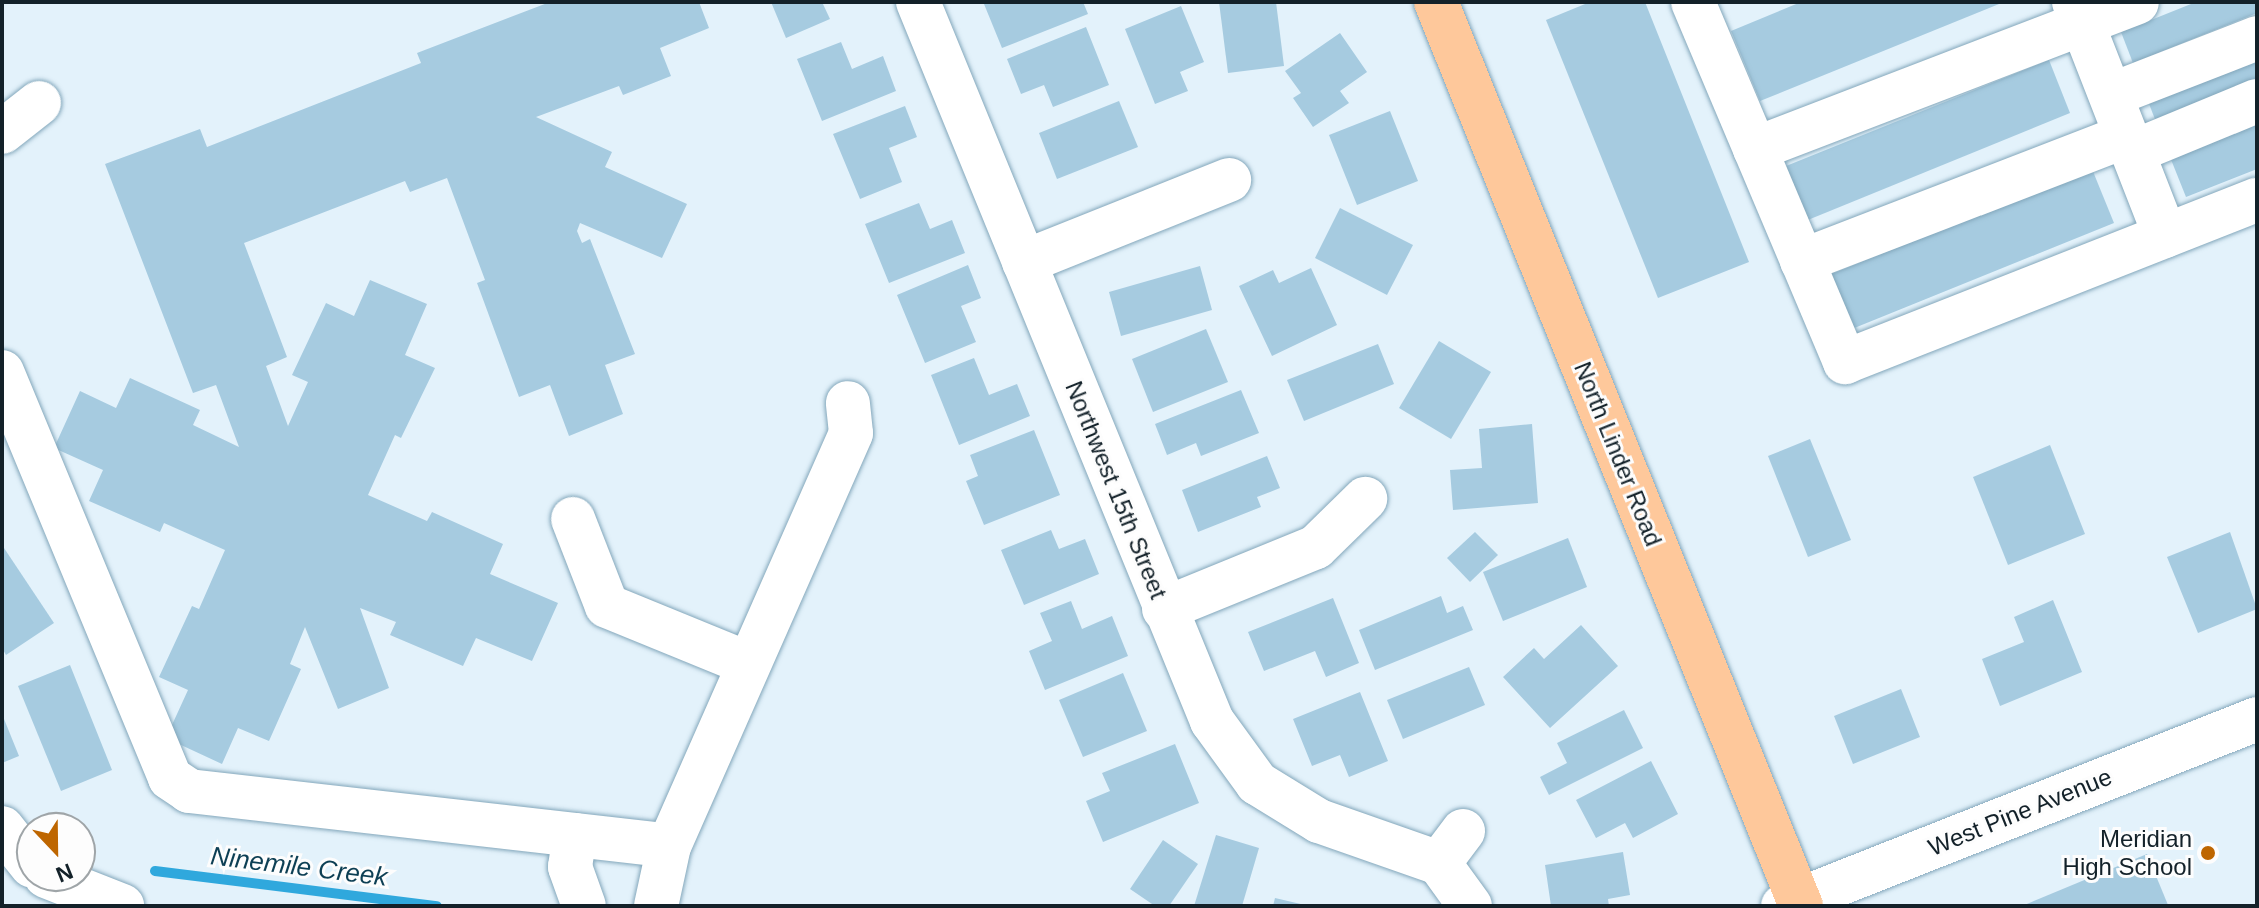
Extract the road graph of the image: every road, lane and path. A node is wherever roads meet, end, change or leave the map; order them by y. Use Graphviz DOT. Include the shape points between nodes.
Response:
graph roads {
  1 [pos="918,2"];
  2 [pos="1436,2"];
  3 [pos="1693,2"];
  4 [pos="2137,2"];
  5 [pos="2078,12"];
  6 [pos="2257,38"];
  7 [pos="2111,95"];
  8 [pos="2257,101"];
  9 [pos="39,103"];
  10 [pos="2,132"];
  11 [pos="2130,144"];
  12 [pos="1755,149"];
  13 [pos="1229,180"];
  14 [pos="2257,200"];
  15 [pos="2165,236"];
  16 [pos="1802,261"];
  17 [pos="1024,262"];
  18 [pos="2,372"];
  19 [pos="848,403"];
  20 [pos="1365,499"];
  21 [pos="573,519"];
  22 [pos="1164,609"];
  23 [pos="749,664"];
  24 [pos="2257,719"];
  25 [pos="2,828"];
  26 [pos="575,835"];
  27 [pos="16,846"];
  28 [pos="669,846"];
  29 [pos="87,892"];
  30 [pos="1794,904"];
  31 [pos="122,906"];
  32 [pos="584,906"];
  33 [pos="656,906"];
  34 [pos="1470,906"];
  1 -- 17 [label="street, Northwest 15th Street"];
  2 -- 30 [label="main road, North Linder Road"];
  3 -- 12 [label="street"];
  4 -- 5 [label="street"];
  5 -- 7 [label="street"];
  5 -- 12 [label="street"];
  6 -- 7 [label="street"];
  7 -- 11 [label="street"];
  8 -- 11 [label="street"];
  9 -- 10 [label="street"];
  11 -- 15 [label="street"];
  11 -- 16 [label="street"];
  12 -- 16 [label="street"];
  13 -- 17 [label="street"];
  14 -- 15 [label="street"];
  15 -- 16 [label="street" via="1845,362"];
  17 -- 22 [label="street, Northwest 15th Street"];
  18 -- 26 [label="street" via="170,778 189,791"];
  19 -- 23 [label="street" via="851,433"];
  20 -- 22 [label="street" via="1316,547"];
  21 -- 23 [label="street" via="607,606"];
  22 -- 34 [label="street, Northwest 15th Street" via="1212,721 1257,783 1319,821 1451,847"];
  23 -- 28 [label="street"];
  24 -- 30 [label="street, West Pine Avenue"];
  25 -- 27 [label="street"];
  26 -- 28 [label="street"];
  26 -- 32 [label="street" via="570,867"];
  28 -- 33 [label="street"];
  29 -- 31 [label="street"];
}
